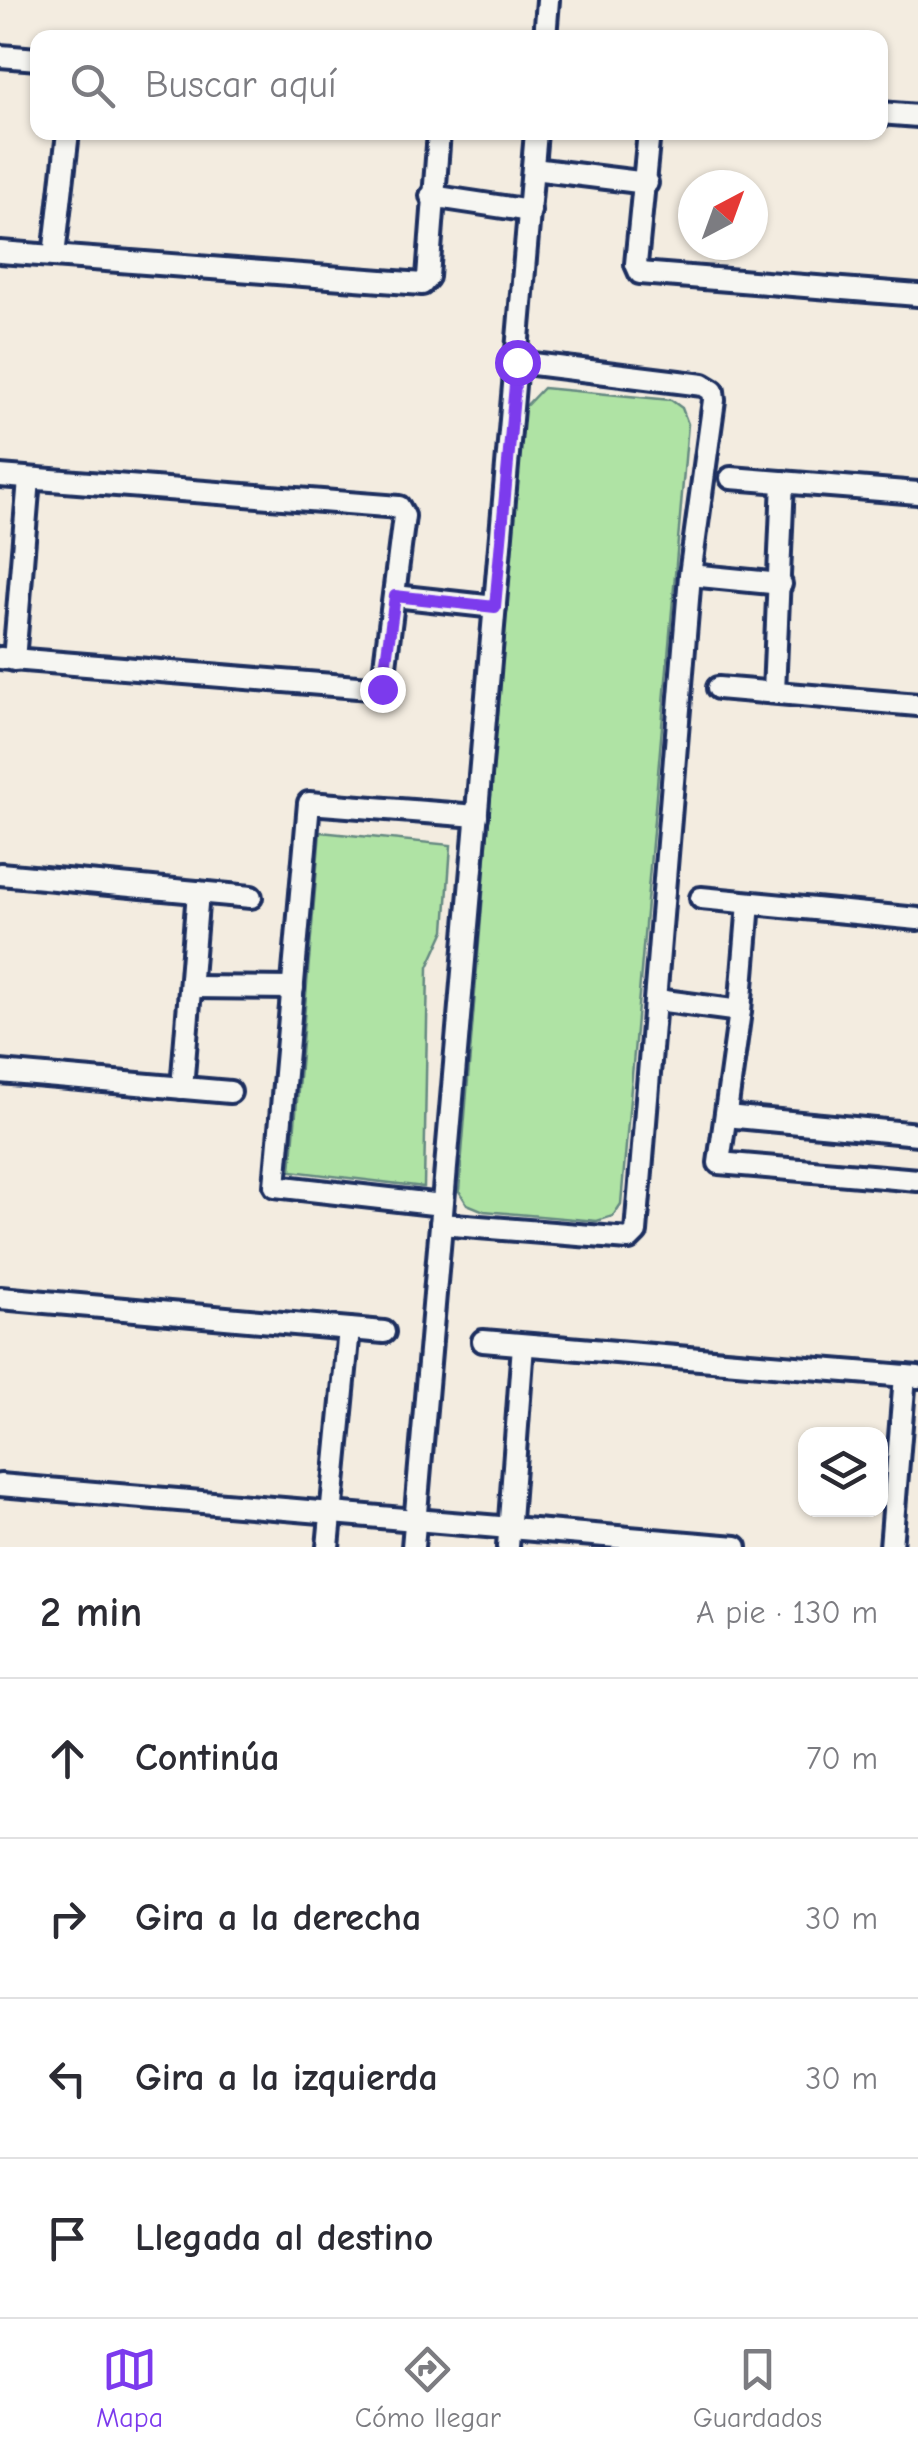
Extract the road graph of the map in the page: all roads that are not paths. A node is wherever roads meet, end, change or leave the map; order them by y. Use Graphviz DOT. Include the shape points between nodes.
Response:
graph roads {
  1 [pos="548,0"];
  2 [pos="546,30"];
  3 [pos="0,56"];
  4 [pos="30,59"];
  5 [pos="888,114"];
  6 [pos="918,116"];
  7 [pos="67,140"];
  8 [pos="438,140"];
  9 [pos="535,140"];
  10 [pos="649,140"];
  11 [pos="533,169"];
  12 [pos="647,183"];
  13 [pos="431,196"];
  14 [pos="530,211"];
  15 [pos="0,252"];
  16 [pos="54,256"];
  17 [pos="918,295"];
  18 [pos="517,362"];
  19 [pos="0,476"];
  20 [pos="731,478"];
  21 [pos="29,479"];
  22 [pos="783,482"];
  23 [pos="918,494"];
  24 [pos="690,576"];
  25 [pos="781,584"];
  26 [pos="395,596"];
  27 [pos="495,607"];
  28 [pos="7,659"];
  29 [pos="718,688"];
  30 [pos="774,692"];
  31 [pos="918,705"];
  32 [pos="477,816"];
  33 [pos="0,874"];
  34 [pos="198,892"];
  35 [pos="251,897"];
  36 [pos="701,898"];
  37 [pos="749,902"];
  38 [pos="918,919"];
  39 [pos="192,987"];
  40 [pos="293,988"];
  41 [pos="657,1000"];
  42 [pos="740,1011"];
  43 [pos="0,1072"];
  44 [pos="182,1088"];
  45 [pos="230,1092"];
  46 [pos="726,1116"];
  47 [pos="918,1134"];
  48 [pos="918,1180"];
  49 [pos="441,1215"];
  50 [pos="0,1298"];
  51 [pos="349,1329"];
  52 [pos="384,1332"];
  53 [pos="483,1342"];
  54 [pos="523,1345"];
  55 [pos="912,1376"];
  56 [pos="0,1485"];
  57 [pos="332,1513"];
  58 [pos="415,1520"];
  59 [pos="509,1538"];
  60 [pos="328,1547"];
  61 [pos="413,1547"];
  62 [pos="736,1547"];
  63 [pos="891,1547"];
  1 -- 2 [label="street"];
  3 -- 4 [label="street"];
  5 -- 6 [label="street"];
  7 -- 16 [label="street"];
  8 -- 13 [label="street"];
  9 -- 11 [label="street"];
  10 -- 12 [label="street"];
  11 -- 12 [label="street"];
  11 -- 14 [label="street"];
  12 -- 17 [label="street" via="640,273"];
  13 -- 14 [label="street"];
  13 -- 16 [label="street" via="428,277 422,284"];
  14 -- 18 [label="street"];
  15 -- 16 [label="street"];
  18 -- 24 [label="street" via="713,392"];
  18 -- 27 [label="street"];
  19 -- 21 [label="street"];
  20 -- 22 [label="street"];
  21 -- 26 [label="street" via="399,508 404,516"];
  21 -- 28 [label="street"];
  22 -- 23 [label="street"];
  22 -- 25 [label="street"];
  24 -- 25 [label="street"];
  24 -- 41 [label="street"];
  25 -- 30 [label="street"];
  26 -- 27 [label="street"];
  26 -- 28 [label="street" via="382,689"];
  27 -- 32 [label="street"];
  29 -- 30 [label="street"];
  30 -- 31 [label="street"];
  32 -- 40 [label="street" via="310,803"];
  32 -- 49 [label="street"];
  33 -- 34 [label="street"];
  34 -- 35 [label="street"];
  34 -- 39 [label="street"];
  36 -- 37 [label="street"];
  37 -- 38 [label="street"];
  37 -- 42 [label="street"];
  39 -- 40 [label="street"];
  39 -- 44 [label="street"];
  40 -- 49 [label="street" via="275,1186"];
  41 -- 42 [label="street"];
  41 -- 49 [label="street" via="634,1237"];
  42 -- 46 [label="street"];
  43 -- 44 [label="street"];
  44 -- 45 [label="street"];
  46 -- 47 [label="street"];
  46 -- 48 [label="street" via="719,1163"];
  49 -- 58 [label="street"];
  50 -- 51 [label="street"];
  51 -- 52 [label="street"];
  51 -- 57 [label="street"];
  53 -- 54 [label="street"];
  54 -- 55 [label="street"];
  54 -- 59 [label="street"];
  55 -- 63 [label="street"];
  56 -- 57 [label="street"];
  57 -- 58 [label="street"];
  57 -- 60 [label="street"];
  58 -- 59 [label="street"];
  58 -- 61 [label="street"];
  59 -- 62 [label="street"];
}
